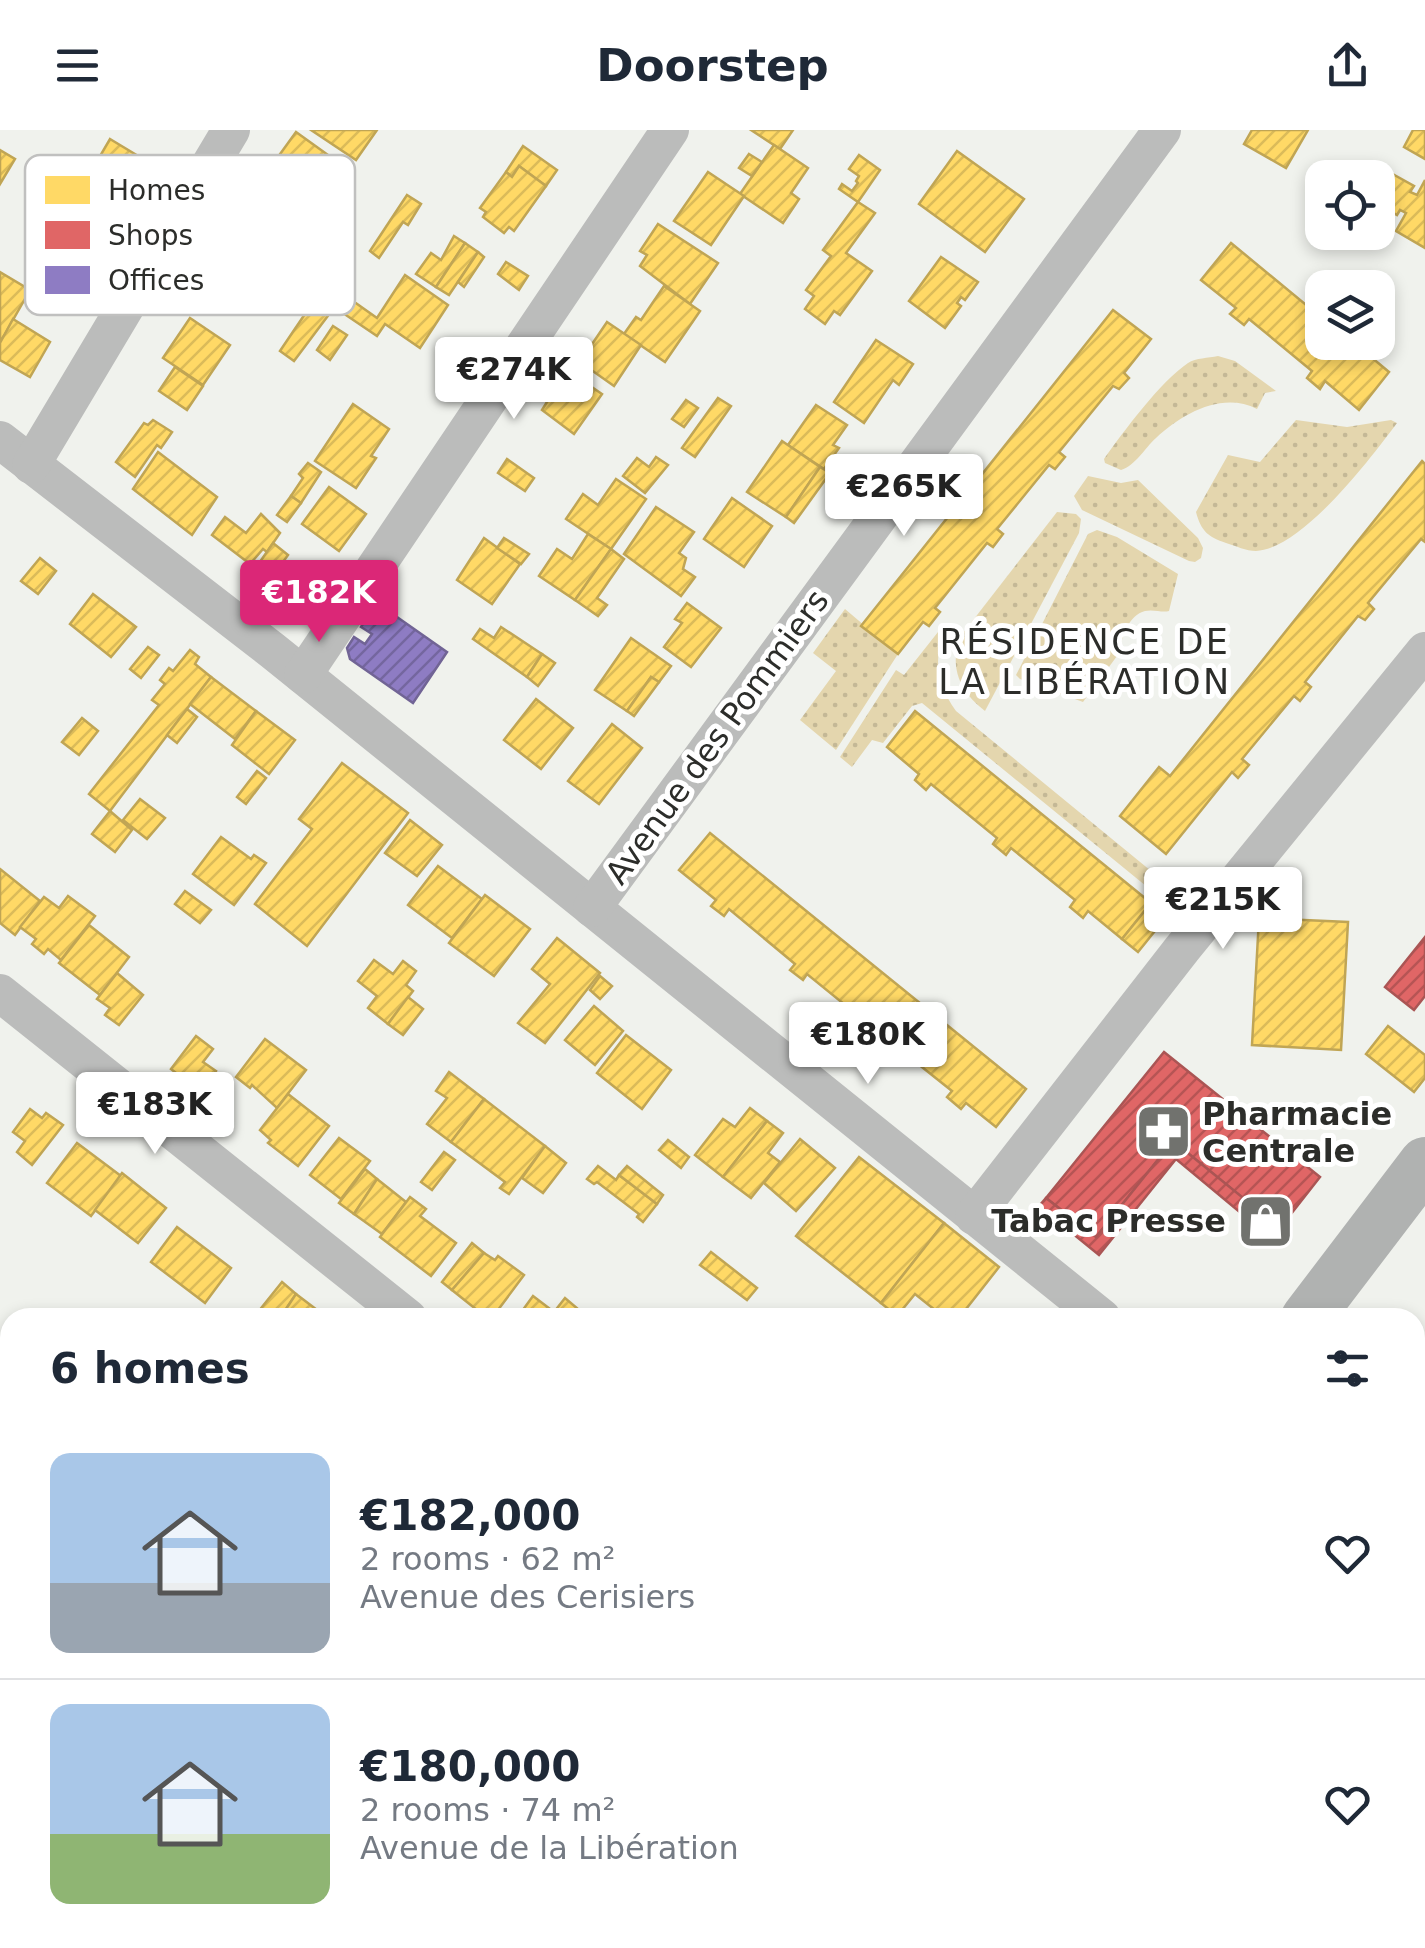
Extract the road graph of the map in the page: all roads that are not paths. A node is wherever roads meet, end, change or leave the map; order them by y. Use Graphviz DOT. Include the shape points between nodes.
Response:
graph roads {
  1 [pos="231,130"];
  2 [pos="670,130"];
  3 [pos="1162,130"];
  4 [pos="216,155"];
  5 [pos="121,315"];
  6 [pos="0,440"];
  7 [pos="31,465"];
  8 [pos="1425,651"];
  9 [pos="303,676"];
  10 [pos="592,908"];
  11 [pos="0,993"];
  12 [pos="1425,1163"];
  13 [pos="1406,1214"];
  14 [pos="974,1216"];
  15 [pos="395,1308"];
  16 [pos="1089,1308"];
  17 [pos="1317,1308"];
  18 [pos="1360,1308"];
  1 -- 4 [label="street"];
  2 -- 9 [label="street"];
  3 -- 10 [label="street, Avenue des Pommiers"];
  5 -- 7 [label="street"];
  6 -- 7 [label="street"];
  7 -- 9 [label="street"];
  8 -- 14 [label="street"];
  9 -- 10 [label="street"];
  10 -- 14 [label="street"];
  11 -- 15 [label="street"];
  12 -- 13 [label="main road"];
  13 -- 17 [label="main road"];
  13 -- 18 [label="main road" via="1384,1272"];
  14 -- 16 [label="street"];
}
